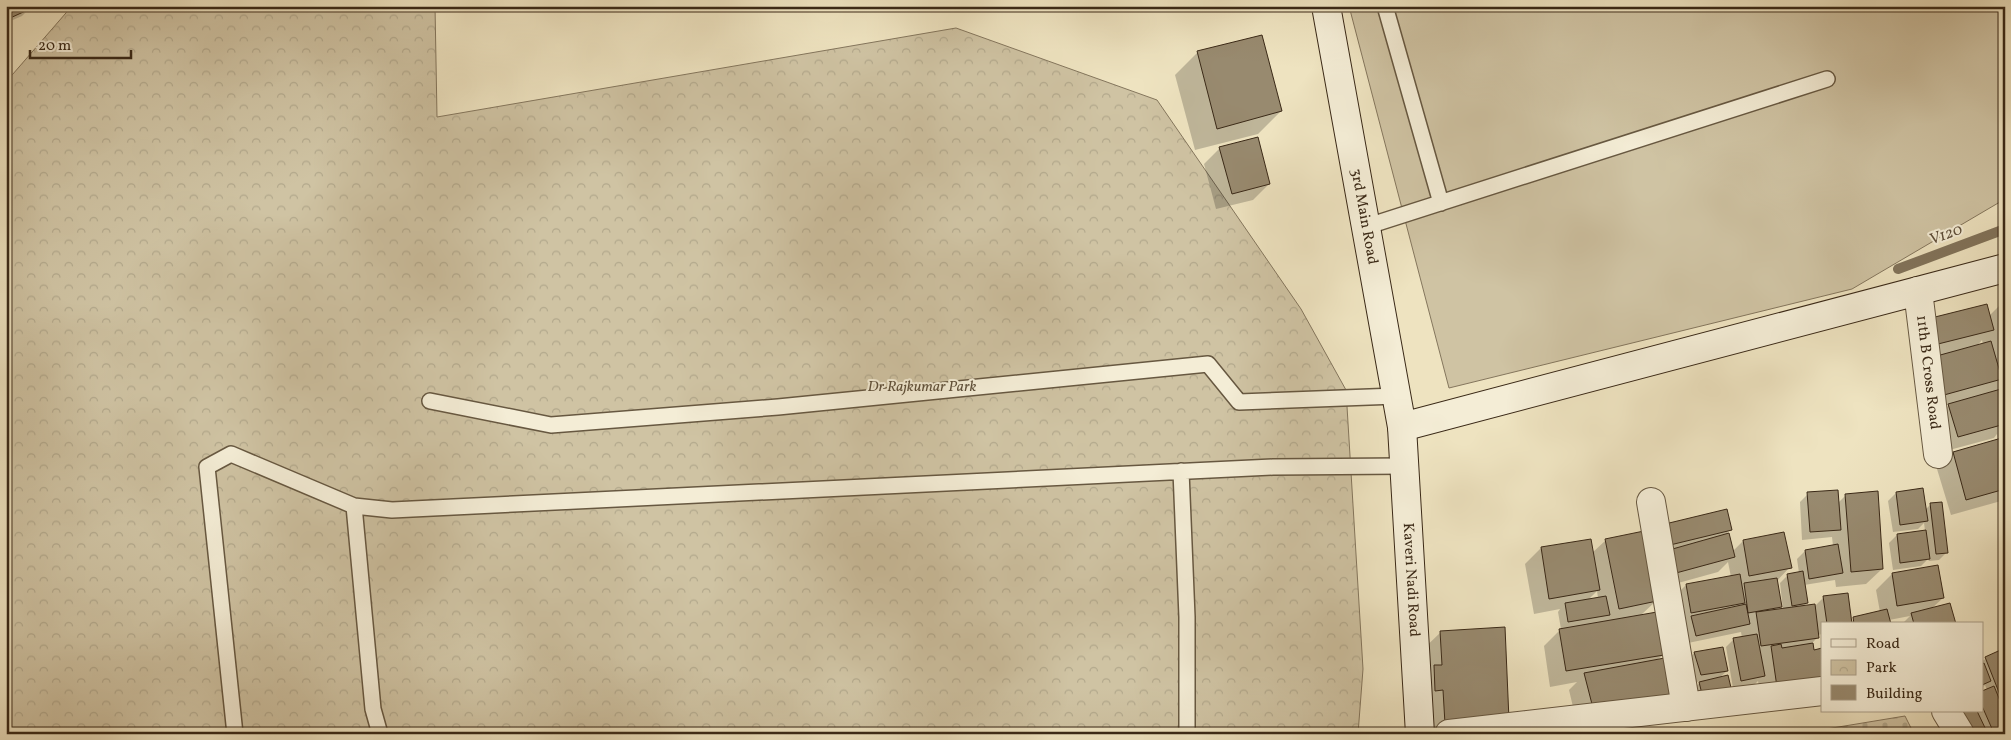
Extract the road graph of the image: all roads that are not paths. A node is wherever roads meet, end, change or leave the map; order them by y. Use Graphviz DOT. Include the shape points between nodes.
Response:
graph roads {
  1 [pos="1326,6"];
  2 [pos="1385,6"];
  3 [pos="1827,79"];
  4 [pos="1441,203"];
  5 [pos="1366,227"];
  6 [pos="2005,268"];
  7 [pos="1918,291"];
  8 [pos="1396,396"];
  9 [pos="430,401"];
  10 [pos="1402,427"];
  11 [pos="1938,454"];
  12 [pos="1404,466"];
  13 [pos="1181,471"];
  14 [pos="1651,502"];
  15 [pos="354,506"];
  16 [pos="1821,691"];
  17 [pos="1686,707"];
  18 [pos="1947,712"];
  19 [pos="235,734"];
  20 [pos="380,734"];
  21 [pos="1187,734"];
  22 [pos="1420,734"];
  23 [pos="1449,734"];
  24 [pos="1960,734"];
  1 -- 5 [label="street, 3rd Main Road"];
  2 -- 4 [label="lane"];
  3 -- 4 [label="lane"];
  4 -- 5 [label="lane"];
  5 -- 8 [label="street, 3rd Main Road"];
  6 -- 7 [label="street"];
  7 -- 10 [label="street"];
  7 -- 11 [label="street, 11th B Cross Road"];
  8 -- 9 [label="lane" via="1238,402 1208,364 778,407 551,425"];
  8 -- 10 [label="street, 3rd Main Road"];
  10 -- 12 [label="street, Kaveri Nadi Road"];
  12 -- 13 [label="lane"];
  12 -- 22 [label="street, Kaveri Nadi Road"];
  13 -- 15 [label="lane" via="392,510"];
  13 -- 21 [label="lane" via="1187,617"];
  14 -- 17 [label="street"];
  15 -- 19 [label="lane" via="232,454 206,467"];
  15 -- 20 [label="lane" via="373,709"];
  16 -- 17 [label="street"];
  17 -- 23 [label="street"];
  18 -- 24 [label="street"];
}
